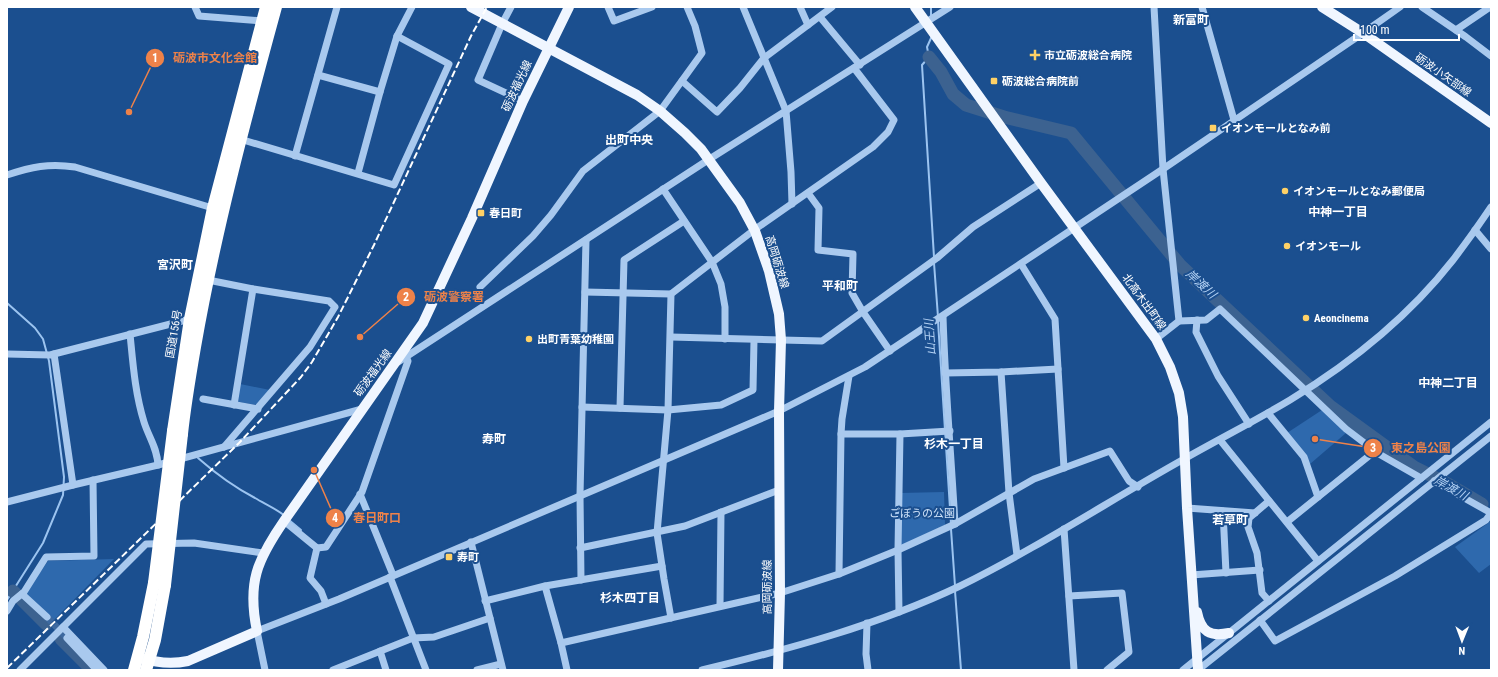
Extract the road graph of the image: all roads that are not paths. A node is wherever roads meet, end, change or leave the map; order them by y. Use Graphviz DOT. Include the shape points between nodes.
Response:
graph roads {
  1 [pos="195,7"];
  2 [pos="266,7"];
  3 [pos="276,7"];
  4 [pos="337,7"];
  5 [pos="412,7"];
  6 [pos="471,7"];
  7 [pos="511,7"];
  8 [pos="569,7"];
  9 [pos="608,7"];
  10 [pos="652,7"];
  11 [pos="687,7"];
  12 [pos="743,7"];
  13 [pos="800,7"];
  14 [pos="832,7"];
  15 [pos="915,7"];
  16 [pos="950,7"];
  17 [pos="1154,7"];
  18 [pos="1202,7"];
  19 [pos="1322,7"];
  20 [pos="1400,7"];
  21 [pos="1422,7"];
  22 [pos="1490,7"];
  23 [pos="938,10"];
  24 [pos="820,17"];
  25 [pos="262,21"];
  26 [pos="926,23"];
  27 [pos="502,24"];
  28 [pos="808,25"];
  29 [pos="1456,30"];
  30 [pos="1364,33"];
  31 [pos="397,36"];
  32 [pos="548,48"];
  33 [pos="1491,56"];
  34 [pos="764,58"];
  35 [pos="857,67"];
  36 [pos="318,75"];
  37 [pos="682,81"];
  38 [pos="380,92"];
  39 [pos="523,101"];
  40 [pos="660,111"];
  41 [pos="786,111"];
  42 [pos="1234,120"];
  43 [pos="1491,123"];
  44 [pos="240,139"];
  45 [pos="295,156"];
  46 [pos="708,160"];
  47 [pos="1163,169"];
  48 [pos="358,173"];
  49 [pos="7,175"];
  50 [pos="1041,184"];
  51 [pos="663,189"];
  52 [pos="808,193"];
  53 [pos="792,204"];
  54 [pos="1491,207"];
  55 [pos="218,209"];
  56 [pos="684,221"];
  57 [pos="1073,227"];
  58 [pos="754,230"];
  59 [pos="1475,230"];
  60 [pos="586,240"];
  61 [pos="1491,249"];
  62 [pos="712,262"];
  63 [pos="1021,264"];
  64 [pos="208,280"];
  65 [pos="480,287"];
  66 [pos="253,289"];
  67 [pos="585,292"];
  68 [pos="623,292"];
  69 [pos="671,294"];
  70 [pos="862,312"];
  71 [pos="943,316"];
  72 [pos="190,319"];
  73 [pos="1196,320"];
  74 [pos="1179,321"];
  75 [pos="130,334"];
  76 [pos="671,337"];
  77 [pos="725,339"];
  78 [pos="1156,339"];
  79 [pos="754,340"];
  80 [pos="781,340"];
  81 [pos="890,351"];
  82 [pos="7,354"];
  83 [pos="54,354"];
  84 [pos="406,356"];
  85 [pos="395,364"];
  86 [pos="1058,369"];
  87 [pos="1001,372"];
  88 [pos="945,373"];
  89 [pos="849,376"];
  90 [pos="1305,390"];
  91 [pos="203,399"];
  92 [pos="234,405"];
  93 [pos="582,407"];
  94 [pos="620,408"];
  95 [pos="258,409"];
  96 [pos="362,410"];
  97 [pos="668,410"];
  98 [pos="779,410"];
  99 [pos="1268,413"];
  100 [pos="1491,422"];
  101 [pos="1249,424"];
  102 [pos="950,431"];
  103 [pos="177,433"];
  104 [pos="841,434"];
  105 [pos="900,434"];
  106 [pos="1491,436"];
  107 [pos="1220,440"];
  108 [pos="224,447"];
  109 [pos="1375,451"];
  110 [pos="1184,459"];
  111 [pos="665,460"];
  112 [pos="158,465"];
  113 [pos="1064,468"];
  114 [pos="1421,478"];
  115 [pos="92,480"];
  116 [pos="1434,481"];
  117 [pos="73,485"];
  118 [pos="1138,487"];
  119 [pos="779,490"];
  120 [pos="1009,493"];
  121 [pos="360,494"];
  122 [pos="580,495"];
  123 [pos="1318,497"];
  124 [pos="1269,501"];
  125 [pos="7,502"];
  126 [pos="1187,508"];
  127 [pos="1223,511"];
  128 [pos="721,512"];
  129 [pos="1255,513"];
  130 [pos="1491,513"];
  131 [pos="284,521"];
  132 [pos="1287,522"];
  133 [pos="955,524"];
  134 [pos="1064,529"];
  135 [pos="657,533"];
  136 [pos="471,542"];
  137 [pos="317,548"];
  138 [pos="580,548"];
  139 [pos="898,550"];
  140 [pos="263,553"];
  141 [pos="1017,555"];
  142 [pos="1318,561"];
  143 [pos="662,566"];
  144 [pos="1260,570"];
  145 [pos="1226,573"];
  146 [pos="838,574"];
  147 [pos="1191,575"];
  148 [pos="392,576"];
  149 [pos="580,580"];
  150 [pos="545,586"];
  151 [pos="1192,588"];
  152 [pos="780,593"];
  153 [pos="22,594"];
  154 [pos="1069,596"];
  155 [pos="1269,600"];
  156 [pos="486,601"];
  157 [pos="326,604"];
  158 [pos="720,606"];
  159 [pos="7,611"];
  160 [pos="899,612"];
  161 [pos="47,617"];
  162 [pos="490,618"];
  163 [pos="671,618"];
  164 [pos="1260,620"];
  165 [pos="867,623"];
  166 [pos="63,627"];
  167 [pos="256,631"];
  168 [pos="1229,633"];
  169 [pos="67,638"];
  170 [pos="413,638"];
  171 [pos="561,642"];
  172 [pos="380,651"];
  173 [pos="778,652"];
  174 [pos="1197,659"];
  175 [pos="144,662"];
  176 [pos="502,667"];
  177 [pos="346,668"];
  178 [pos="20,670"];
  179 [pos="97,670"];
  180 [pos="104,670"];
  181 [pos="134,670"];
  182 [pos="265,670"];
  183 [pos="333,670"];
  184 [pos="386,670"];
  185 [pos="426,670"];
  186 [pos="477,670"];
  187 [pos="567,670"];
  188 [pos="702,670"];
  189 [pos="778,670"];
  190 [pos="868,670"];
  191 [pos="1074,670"];
  192 [pos="1107,670"];
  193 [pos="1183,670"];
  194 [pos="1198,670"];
  1 -- 25 [label="street" via="199,16"];
  2 -- 25 [label="highway, 国道156号"];
  3 -- 44 [label="highway, 国道156号"];
  4 -- 36 [label="street"];
  5 -- 31 [label="street"];
  6 -- 27 [label="main road, 高岡砺波線"];
  7 -- 27 [label="street"];
  8 -- 32 [label="main road, 砺波福光線"];
  9 -- 10 [label="street" via="614,21"];
  11 -- 37 [label="street" via="702,53"];
  12 -- 34 [label="street"];
  13 -- 28 [label="street"];
  14 -- 24 [label="street"];
  15 -- 26 [label="main road, 北高木出町線"];
  16 -- 23 [label="street"];
  17 -- 47 [label="street"];
  18 -- 42 [label="street"];
  19 -- 30 [label="main road, 砺波小矢部線"];
  20 -- 30 [label="street"];
  21 -- 29 [label="street"];
  22 -- 29 [label="street"];
  23 -- 26 [label="street"];
  24 -- 28 [label="street"];
  24 -- 35 [label="street"];
  25 -- 55 [label="highway, 国道156号"];
  26 -- 35 [label="street"];
  26 -- 50 [label="main road, 北高木出町線"];
  27 -- 32 [label="main road, 高岡砺波線"];
  27 -- 39 [label="street" via="478,80"];
  28 -- 34 [label="street"];
  29 -- 33 [label="street"];
  30 -- 42 [label="street"];
  30 -- 43 [label="main road, 砺波小矢部線"];
  31 -- 38 [label="street"];
  31 -- 48 [label="street" via="449,64 394,185"];
  32 -- 39 [label="main road, 砺波福光線"];
  32 -- 40 [label="main road, 高岡砺波線" via="637,95"];
  34 -- 37 [label="street" via="717,112"];
  34 -- 41 [label="street"];
  35 -- 41 [label="street"];
  35 -- 52 [label="street" via="894,120 888,132 873,147"];
  36 -- 38 [label="street"];
  36 -- 45 [label="street"];
  37 -- 40 [label="street"];
  38 -- 48 [label="street"];
  39 -- 85 [label="main road, 砺波福光線" via="423,323"];
  40 -- 46 [label="main road, 高岡砺波線" via="685,133"];
  40 -- 65 [label="street" via="583,171 533,236"];
  41 -- 46 [label="street"];
  41 -- 53 [label="street"];
  42 -- 47 [label="street"];
  44 -- 45 [label="street"];
  44 -- 55 [label="highway, 国道156号"];
  45 -- 48 [label="street"];
  46 -- 51 [label="street"];
  46 -- 58 [label="main road, 高岡砺波線" via="740,203"];
  47 -- 57 [label="street"];
  47 -- 74 [label="street"];
  49 -- 55 [label="street" via="47,165 75,167"];
  50 -- 57 [label="main road, 北高木出町線"];
  50 -- 70 [label="street" via="972,227 937,258"];
  51 -- 56 [label="street"];
  51 -- 60 [label="street"];
  52 -- 53 [label="street"];
  52 -- 70 [label="street" via="819,208 818,250 853,254 852,293"];
  53 -- 58 [label="street"];
  54 -- 59 [label="street"];
  55 -- 64 [label="highway, 国道156号"];
  55 -- 72 [label="highway, 国道156号"];
  56 -- 62 [label="street"];
  56 -- 68 [label="street" via="624,260"];
  57 -- 63 [label="street"];
  57 -- 78 [label="main road, 北高木出町線"];
  58 -- 62 [label="street"];
  58 -- 80 [label="main road, 高岡砺波線" via="770,271 779,314"];
  59 -- 61 [label="street"];
  59 -- 90 [label="street" via="1452,261 1407,310 1362,350"];
  60 -- 67 [label="street"];
  60 -- 84 [label="street"];
  62 -- 69 [label="street"];
  62 -- 77 [label="street" via="721,284 725,307"];
  63 -- 71 [label="street"];
  63 -- 86 [label="street" via="1055,319"];
  64 -- 66 [label="street"];
  64 -- 103 [label="highway, 国道156号"];
  66 -- 92 [label="street"];
  66 -- 95 [label="street" via="329,301 334,307 310,347"];
  67 -- 68 [label="street"];
  67 -- 93 [label="street"];
  68 -- 69 [label="street"];
  68 -- 94 [label="street"];
  69 -- 76 [label="street"];
  70 -- 80 [label="street" via="822,342"];
  70 -- 81 [label="street"];
  71 -- 81 [label="street"];
  71 -- 88 [label="street"];
  72 -- 75 [label="street"];
  72 -- 103 [label="highway, 国道156号"];
  73 -- 74 [label="street"];
  73 -- 90 [label="street" via="1206,320 1220,309"];
  73 -- 101 [label="street" via="1196,332 1218,376"];
  74 -- 78 [label="street"];
  75 -- 83 [label="street"];
  75 -- 112 [label="street" via="136,386 144,423 157,453"];
  76 -- 77 [label="street"];
  76 -- 97 [label="street"];
  77 -- 79 [label="street"];
  78 -- 110 [label="main road, 北高木出町線" via="1179,393 1183,417"];
  79 -- 80 [label="street"];
  79 -- 97 [label="street" via="753,390 721,405"];
  80 -- 98 [label="main road, 高岡砺波線"];
  81 -- 89 [label="street"];
  82 -- 83 [label="street"];
  83 -- 117 [label="street"];
  84 -- 85 [label="street"];
  84 -- 121 [label="street" via="408,361"];
  85 -- 96 [label="main road, 砺波福光線"];
  86 -- 87 [label="street"];
  86 -- 113 [label="street"];
  87 -- 88 [label="street"];
  87 -- 120 [label="street"];
  88 -- 102 [label="street"];
  89 -- 98 [label="street"];
  89 -- 104 [label="street"];
  90 -- 99 [label="street"];
  90 -- 109 [label="street" via="1346,429"];
  91 -- 92 [label="street"];
  92 -- 95 [label="street"];
  93 -- 94 [label="street"];
  93 -- 122 [label="street"];
  94 -- 97 [label="street"];
  95 -- 108 [label="street"];
  96 -- 108 [label="street"];
  96 -- 131 [label="main road, 砺波福光線"];
  97 -- 111 [label="street"];
  98 -- 111 [label="street"];
  98 -- 119 [label="main road, 高岡砺波線"];
  99 -- 101 [label="street"];
  99 -- 123 [label="street" via="1304,457"];
  100 -- 114 [label="street"];
  101 -- 107 [label="street"];
  102 -- 105 [label="street"];
  102 -- 133 [label="street"];
  103 -- 175 [label="highway, 国道156号, bridge" via="159,584"];
  104 -- 105 [label="street"];
  104 -- 146 [label="street"];
  105 -- 139 [label="street"];
  106 -- 116 [label="street"];
  107 -- 110 [label="street"];
  107 -- 124 [label="street"];
  108 -- 112 [label="street"];
  109 -- 114 [label="street"];
  109 -- 123 [label="street"];
  110 -- 118 [label="street"];
  110 -- 126 [label="main road, 北高木出町線"];
  111 -- 122 [label="street"];
  111 -- 135 [label="street"];
  112 -- 115 [label="street"];
  113 -- 118 [label="street" via="1110,451 1129,481"];
  113 -- 120 [label="street" via="1034,479"];
  114 -- 142 [label="street"];
  115 -- 117 [label="street"];
  115 -- 153 [label="street" via="94,556 46,557"];
  116 -- 130 [label="street"];
  116 -- 164 [label="street"];
  117 -- 125 [label="street"];
  118 -- 134 [label="street"];
  119 -- 128 [label="street"];
  119 -- 152 [label="main road, 高岡砺波線"];
  120 -- 133 [label="street"];
  120 -- 141 [label="street"];
  121 -- 137 [label="street" via="326,547"];
  121 -- 148 [label="street"];
  122 -- 136 [label="street"];
  122 -- 138 [label="street"];
  123 -- 132 [label="street"];
  124 -- 129 [label="street"];
  124 -- 132 [label="street"];
  126 -- 127 [label="street"];
  126 -- 147 [label="main road, 北高木出町線"];
  127 -- 129 [label="street"];
  127 -- 145 [label="street"];
  128 -- 135 [label="street" via="685,526"];
  128 -- 158 [label="street"];
  129 -- 144 [label="street" via="1249,518 1248,527"];
  130 -- 164 [label="street" via="1486,520 1395,576 1275,641"];
  131 -- 137 [label="street"];
  131 -- 140 [label="main road, 砺波福光線"];
  132 -- 142 [label="street"];
  133 -- 139 [label="street"];
  134 -- 141 [label="street"];
  134 -- 154 [label="street"];
  135 -- 138 [label="street"];
  135 -- 143 [label="street"];
  136 -- 148 [label="street"];
  136 -- 156 [label="street"];
  137 -- 157 [label="street" via="310,578 321,591"];
  138 -- 149 [label="street"];
  139 -- 146 [label="street"];
  139 -- 160 [label="street"];
  140 -- 166 [label="street" via="194,543 146,544"];
  140 -- 167 [label="main road, 砺波福光線" via="252,592"];
  141 -- 160 [label="street" via="958,586"];
  142 -- 155 [label="street"];
  143 -- 149 [label="street"];
  143 -- 163 [label="street"];
  144 -- 145 [label="street"];
  144 -- 155 [label="street" via="1262,593"];
  145 -- 147 [label="street"];
  146 -- 152 [label="street"];
  147 -- 151 [label="main road, 北高木出町線"];
  148 -- 157 [label="street"];
  148 -- 170 [label="street"];
  149 -- 150 [label="street"];
  150 -- 156 [label="street"];
  150 -- 171 [label="street"];
  151 -- 168 [label="main road" via="1199,620 1205,630 1212,634"];
  151 -- 174 [label="main road, 北高木出町線"];
  152 -- 158 [label="street"];
  152 -- 173 [label="main road, 高岡砺波線"];
  153 -- 159 [label="street" via="13,601"];
  153 -- 161 [label="street"];
  154 -- 191 [label="street"];
  154 -- 192 [label="street" via="1122,593 1129,652"];
  155 -- 168 [label="street"];
  156 -- 162 [label="street"];
  157 -- 167 [label="street"];
  158 -- 163 [label="street"];
  160 -- 165 [label="street"];
  162 -- 170 [label="street" via="434,637"];
  162 -- 176 [label="street"];
  163 -- 171 [label="street"];
  164 -- 194 [label="street"];
  165 -- 173 [label="street"];
  165 -- 190 [label="street"];
  166 -- 178 [label="street"];
  166 -- 180 [label="street"];
  167 -- 175 [label="main road" via="188,661"];
  167 -- 182 [label="street"];
  168 -- 174 [label="street"];
  169 -- 179 [label="street"];
  170 -- 172 [label="street"];
  170 -- 185 [label="street"];
  171 -- 187 [label="street"];
  172 -- 177 [label="street"];
  172 -- 184 [label="street"];
  173 -- 188 [label="street"];
  173 -- 189 [label="main road, 高岡砺波線"];
  174 -- 193 [label="street"];
  174 -- 194 [label="main road, 北高木出町線"];
  175 -- 181 [label="highway, 国道156号"];
  176 -- 186 [label="street"];
  177 -- 183 [label="street"];
}
